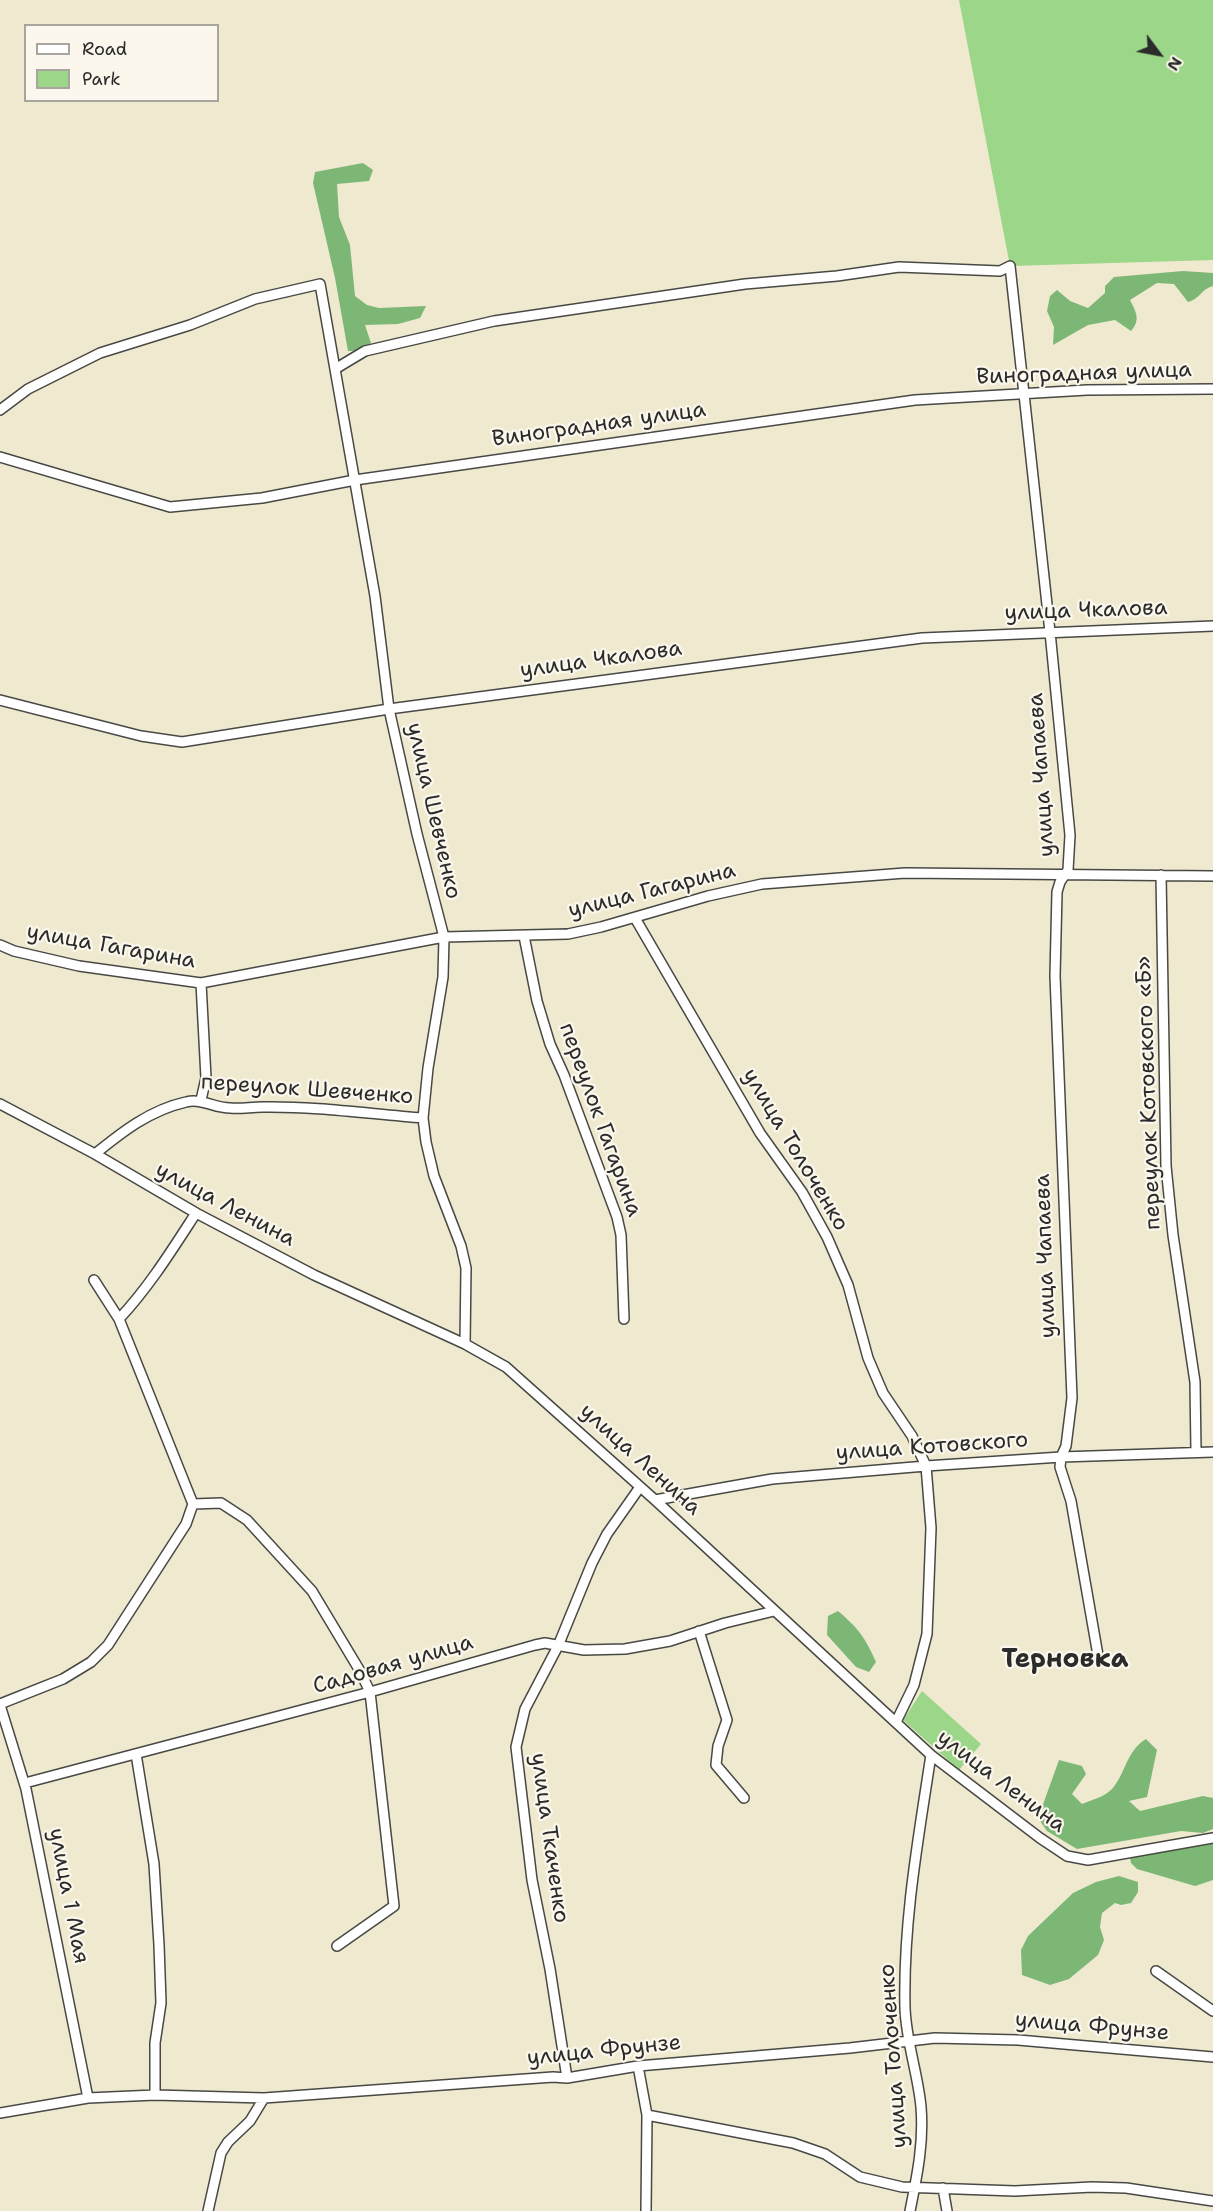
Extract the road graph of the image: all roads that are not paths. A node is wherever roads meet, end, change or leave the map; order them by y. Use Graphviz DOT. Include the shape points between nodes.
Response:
graph roads {
  1 [pos="335,369"];
  2 [pos="1213,389"];
  3 [pos="1024,394"];
  4 [pos="0,410"];
  5 [pos="0,457"];
  6 [pos="355,480"];
  7 [pos="1213,626"];
  8 [pos="1050,632"];
  9 [pos="0,700"];
  10 [pos="389,709"];
  11 [pos="1065,875"];
  12 [pos="1161,875"];
  13 [pos="1213,876"];
  14 [pos="635,918"];
  15 [pos="524,936"];
  16 [pos="444,938"];
  17 [pos="0,945"];
  18 [pos="201,983"];
  19 [pos="201,1100"];
  20 [pos="0,1104"];
  21 [pos="423,1118"];
  22 [pos="95,1154"];
  23 [pos="196,1213"];
  24 [pos="94,1280"];
  25 [pos="119,1319"];
  26 [pos="624,1319"];
  27 [pos="465,1344"];
  28 [pos="1196,1451"];
  29 [pos="1213,1452"];
  30 [pos="1061,1457"];
  31 [pos="926,1466"];
  32 [pos="640,1487"];
  33 [pos="655,1500"];
  34 [pos="192,1504"];
  35 [pos="774,1611"];
  36 [pos="699,1631"];
  37 [pos="558,1646"];
  38 [pos="1099,1661"];
  39 [pos="370,1692"];
  40 [pos="0,1705"];
  41 [pos="896,1722"];
  42 [pos="136,1754"];
  43 [pos="931,1755"];
  44 [pos="25,1783"];
  45 [pos="744,1798"];
  46 [pos="1213,1838"];
  47 [pos="337,1946"];
  48 [pos="1156,1971"];
  49 [pos="1213,2011"];
  50 [pos="910,2041"];
  51 [pos="1213,2057"];
  52 [pos="638,2066"];
  53 [pos="567,2078"];
  54 [pos="155,2095"];
  55 [pos="88,2098"];
  56 [pos="264,2098"];
  57 [pos="0,2113"];
  58 [pos="647,2115"];
  59 [pos="915,2188"];
  60 [pos="943,2188"];
  61 [pos="1213,2201"];
  62 [pos="208,2211"];
  63 [pos="646,2211"];
  64 [pos="910,2211"];
  65 [pos="947,2211"];
  1 -- 3 [label="street, улица Чапаева" via="365,351 494,321 745,284 898,267 1000,271 1010,266"];
  1 -- 4 [label="street, улица Шевченко" via="320,284 255,299 190,326 100,353 28,390"];
  1 -- 6 [label="street, улица Шевченко"];
  2 -- 3 [label="street, Виноградная улица"];
  3 -- 6 [label="street, Виноградная улица" via="915,400"];
  3 -- 8 [label="street, улица Чапаева"];
  5 -- 6 [label="street, Виноградная улица" via="170,507 262,498"];
  6 -- 10 [label="street, улица Шевченко"];
  7 -- 8 [label="street, улица Чкалова"];
  8 -- 10 [label="street, улица Чкалова" via="922,638"];
  8 -- 11 [label="street, улица Чапаева" via="1070,835 1070,863"];
  9 -- 10 [label="street, улица Чкалова" via="141,736 182,742"];
  10 -- 16 [label="street, улица Шевченко"];
  11 -- 12 [label="street, улица Гагарина"];
  11 -- 14 [label="street, улица Гагарина" via="905,873 762,884"];
  11 -- 30 [label="street, улица Чапаева" via="1057,892 1056,976 1072,1398"];
  12 -- 13 [label="street, улица Гагарина"];
  12 -- 28 [label="street, переулок Котовского «Б»" via="1167,1166 1195,1382"];
  14 -- 15 [label="street, улица Гагарина" via="568,934"];
  14 -- 31 [label="street, улица Толоченко" via="760,1133 827,1237 848,1285 868,1358 883,1393 912,1436"];
  15 -- 16 [label="street, улица Гагарина"];
  15 -- 26 [label="street, переулок Гагарина" via="550,1044 617,1217"];
  16 -- 18 [label="street, улица Гагарина"];
  16 -- 21 [label="street, улица Шевченко" via="443,977"];
  17 -- 18 [label="street, улица Гагарина" via="79,966"];
  18 -- 19 [label="street" via="206,1078"];
  19 -- 21 [label="street, переулок Шевченко" via="228,1109 263,1107"];
  19 -- 22 [label="street, переулок Шевченко" via="163,1108 138,1121"];
  20 -- 22 [label="street, улица Ленина"];
  21 -- 27 [label="street, улица Шевченко" via="434,1176 466,1268"];
  22 -- 23 [label="street, улица Ленина"];
  23 -- 25 [label="street" via="161,1268"];
  23 -- 27 [label="street, улица Ленина" via="314,1275"];
  24 -- 25 [label="street"];
  25 -- 34 [label="street"];
  27 -- 32 [label="street, улица Ленина" via="506,1366"];
  28 -- 29 [label="street, улица Котовского"];
  28 -- 30 [label="street, улица Котовского"];
  30 -- 31 [label="street, улица Котовского"];
  30 -- 38 [label="street"];
  31 -- 33 [label="street, улица Котовского" via="772,1479"];
  31 -- 41 [label="street, улица Толоченко" via="930,1528 927,1634 914,1685"];
  32 -- 33 [label="street, улица Ленина"];
  32 -- 37 [label="street, улица Ткаченко" via="592,1563"];
  33 -- 35 [label="street, улица Ленина"];
  34 -- 39 [label="street" via="221,1503 247,1520 312,1591"];
  34 -- 40 [label="street" via="186,1524 108,1645 91,1662 63,1679"];
  35 -- 36 [label="street, Садовая улица"];
  35 -- 41 [label="street, улица Ленина"];
  36 -- 37 [label="street, Садовая улица" via="625,1649"];
  36 -- 45 [label="street" via="727,1720 716,1764"];
  37 -- 39 [label="street, Садовая улица" via="535,1645"];
  37 -- 53 [label="street, улица Ткаченко" via="525,1709 516,1747 532,1880"];
  39 -- 42 [label="street, Садовая улица"];
  39 -- 47 [label="street" via="394,1906"];
  40 -- 44 [label="street, улица 1 Мая"];
  41 -- 43 [label="street, улица Ленина"];
  42 -- 44 [label="street, Садовая улица"];
  42 -- 54 [label="street" via="154,1864 159,1945 161,2003 155,2043"];
  43 -- 46 [label="street, улица Ленина" via="1040,1838 1074,1859 1088,1860"];
  43 -- 50 [label="street, улица Толоченко" via="906,1931 905,2012"];
  44 -- 55 [label="street, улица 1 Мая"];
  48 -- 49 [label="street"];
  50 -- 51 [label="street, улица Фрунзе" via="1018,2040"];
  50 -- 52 [label="street, улица Фрунзе"];
  50 -- 59 [label="street, улица Толоченко" via="921,2108 921,2156"];
  52 -- 53 [label="street, улица Фрунзе"];
  52 -- 58 [label="street"];
  53 -- 56 [label="street, улица Фрунзе"];
  54 -- 55 [label="street, улица Фрунзе"];
  54 -- 56 [label="street, улица Фрунзе"];
  55 -- 57 [label="street, улица Фрунзе"];
  56 -- 62 [label="street" via="250,2121 221,2153"];
  58 -- 59 [label="street" via="793,2143 825,2154 860,2177"];
  58 -- 63 [label="street"];
  59 -- 60 [label="street"];
  59 -- 64 [label="street, улица Толоченко"];
  60 -- 61 [label="street" via="1126,2188"];
  60 -- 65 [label="street"];
}
